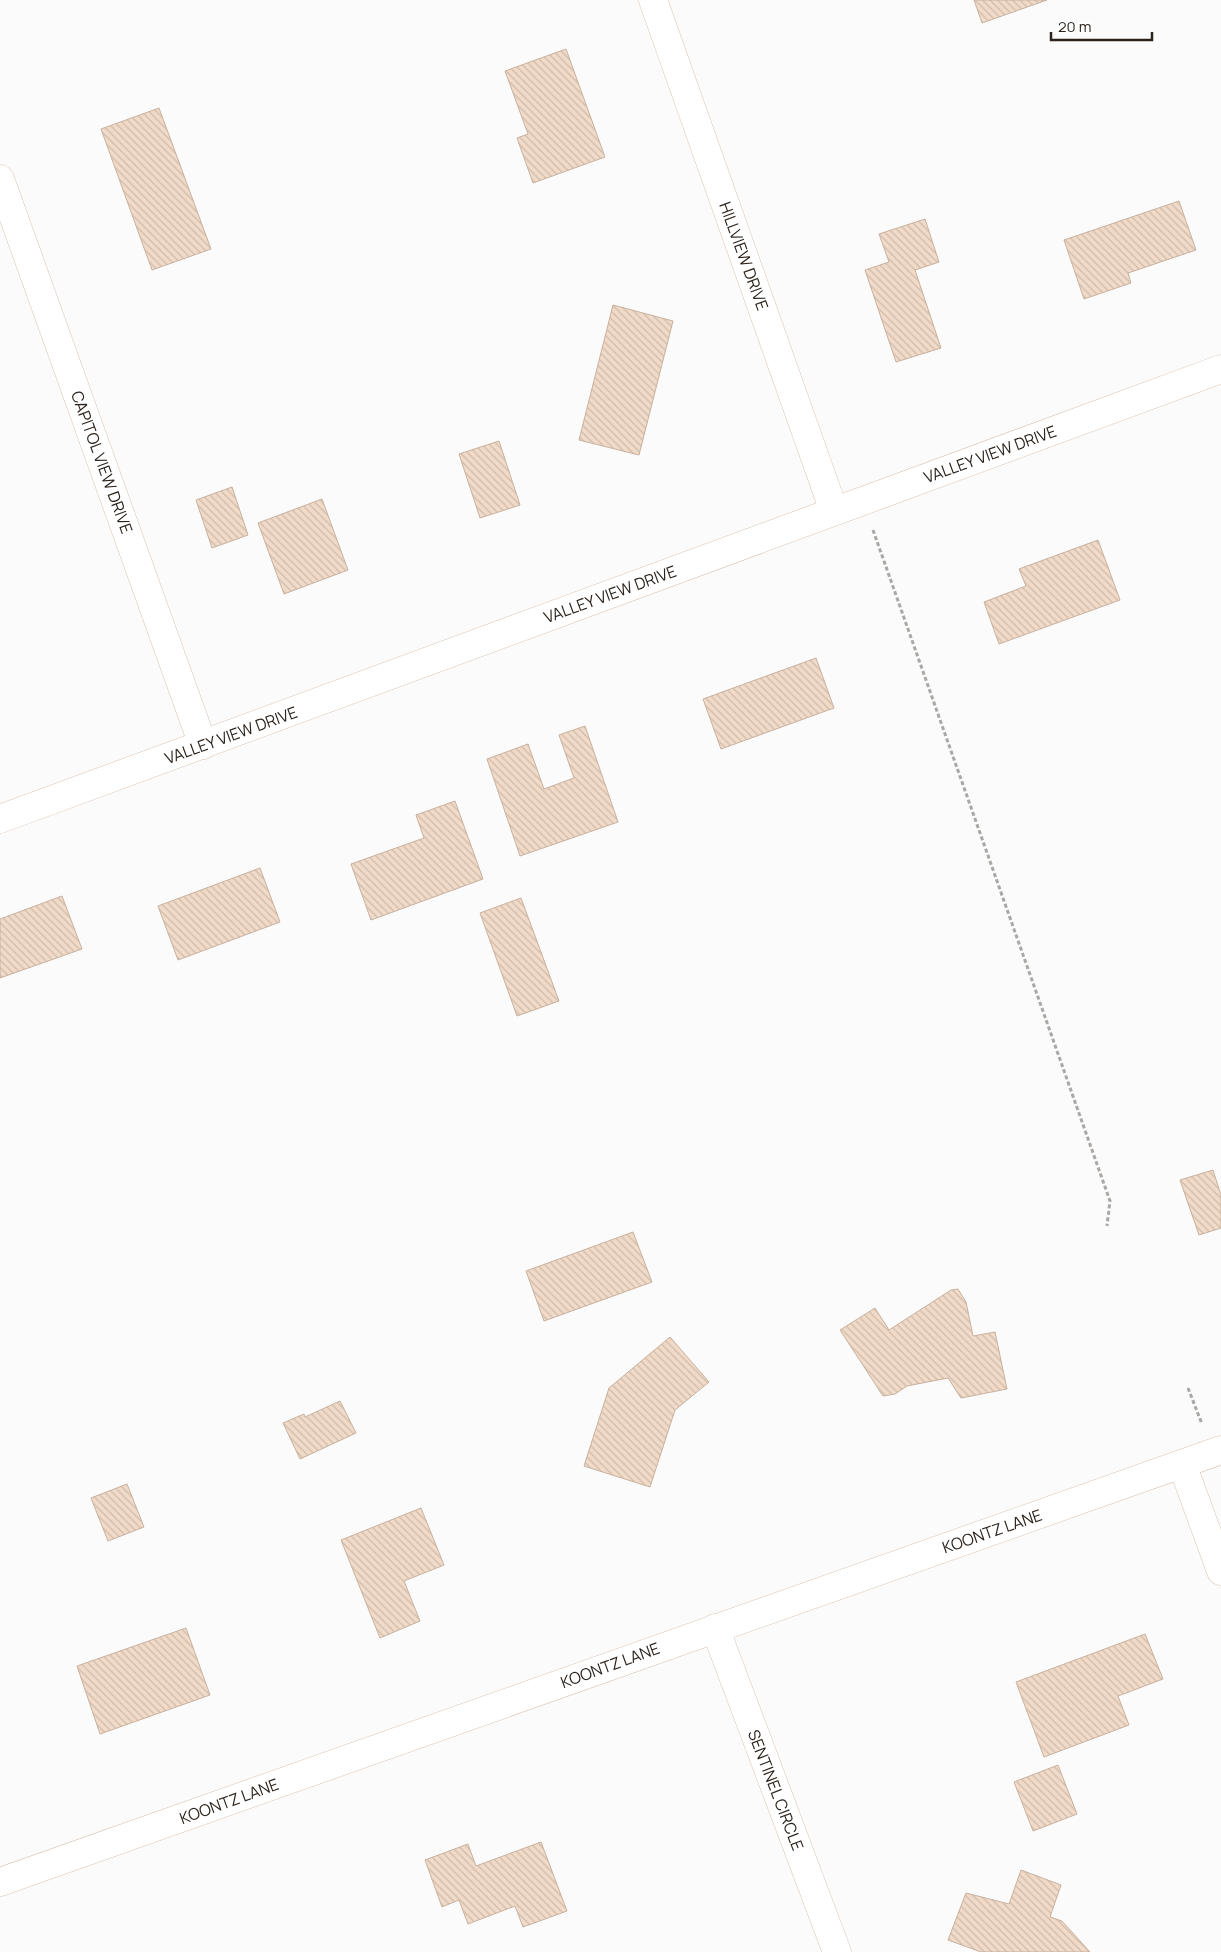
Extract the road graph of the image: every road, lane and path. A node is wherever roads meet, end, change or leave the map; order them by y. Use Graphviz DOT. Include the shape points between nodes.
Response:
graph roads {
  1 [pos="653,0"];
  2 [pos="0,179"];
  3 [pos="1221,369"];
  4 [pos="863,501"];
  5 [pos="834,511"];
  6 [pos="203,745"];
  7 [pos="0,819"];
  8 [pos="1107,1226"];
  9 [pos="1188,1388"];
  10 [pos="1217,1451"];
  11 [pos="1182,1464"];
  12 [pos="1221,1571"];
  13 [pos="715,1628"];
  14 [pos="0,1882"];
  15 [pos="837,1952"];
  1 -- 5 [label="street, HILLVIEW DRIVE"];
  2 -- 6 [label="street, CAPITOL VIEW DRIVE"];
  3 -- 4 [label="street, VALLEY VIEW DRIVE"];
  4 -- 5 [label="street, VALLEY VIEW DRIVE"];
  4 -- 8 [label="path" via="1110,1201"];
  5 -- 6 [label="street, VALLEY VIEW DRIVE"];
  6 -- 7 [label="street, VALLEY VIEW DRIVE"];
  9 -- 10 [label="path"];
  10 -- 11 [label="street, KOONTZ LANE"];
  11 -- 12 [label="street"];
  11 -- 13 [label="street, KOONTZ LANE"];
  13 -- 14 [label="street, KOONTZ LANE"];
  13 -- 15 [label="street, SENTINEL CIRCLE"];
}
